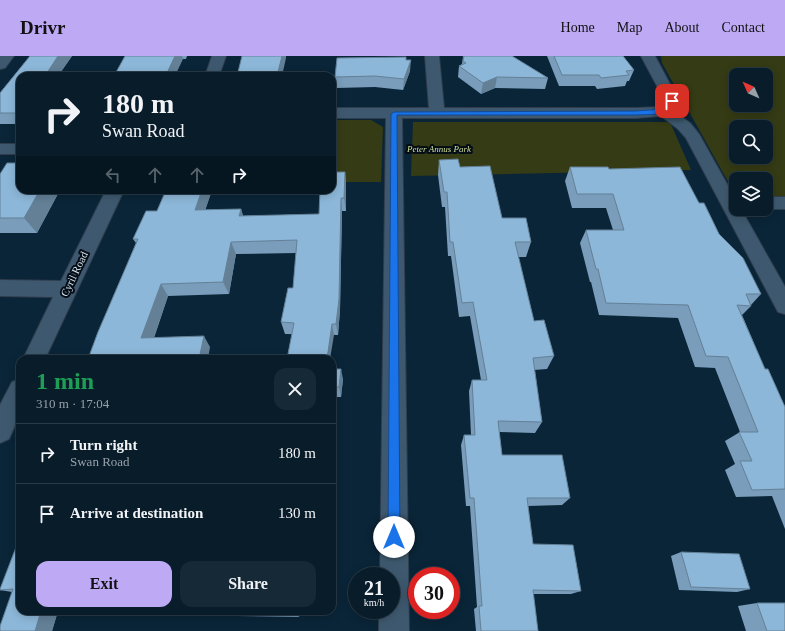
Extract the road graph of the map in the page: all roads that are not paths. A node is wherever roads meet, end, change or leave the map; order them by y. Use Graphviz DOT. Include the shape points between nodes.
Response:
graph roads {
  1 [pos="7,56"];
  2 [pos="219,56"];
  3 [pos="432,56"];
  4 [pos="648,56"];
  5 [pos="0,65"];
  6 [pos="213,72"];
  7 [pos="668,106"];
  8 [pos="336,113"];
  9 [pos="394,114"];
  10 [pos="437,114"];
  11 [pos="0,149"];
  12 [pos="16,149"];
  13 [pos="113,194"];
  14 [pos="729,198"];
  15 [pos="773,203"];
  16 [pos="785,203"];
  17 [pos="739,216"];
  18 [pos="0,288"];
  19 [pos="67,288"];
  20 [pos="785,306"];
  21 [pos="36,355"];
  22 [pos="16,397"];
  23 [pos="0,431"];
  24 [pos="394,631"];
  1 -- 5 [label="street"];
  2 -- 6 [label="street"];
  3 -- 10 [label="street"];
  4 -- 7 [label="street"];
  7 -- 10 [label="street" via="636,113"];
  7 -- 14 [label="street" via="693,137"];
  8 -- 9 [label="street"];
  9 -- 10 [label="street"];
  9 -- 24 [label="street"];
  11 -- 12 [label="street"];
  13 -- 19 [label="street, Cyril Road"];
  15 -- 16 [label="street"];
  17 -- 20 [label="street"];
  18 -- 19 [label="street"];
  19 -- 21 [label="street, Cyril Road"];
  22 -- 23 [label="street"];
}
